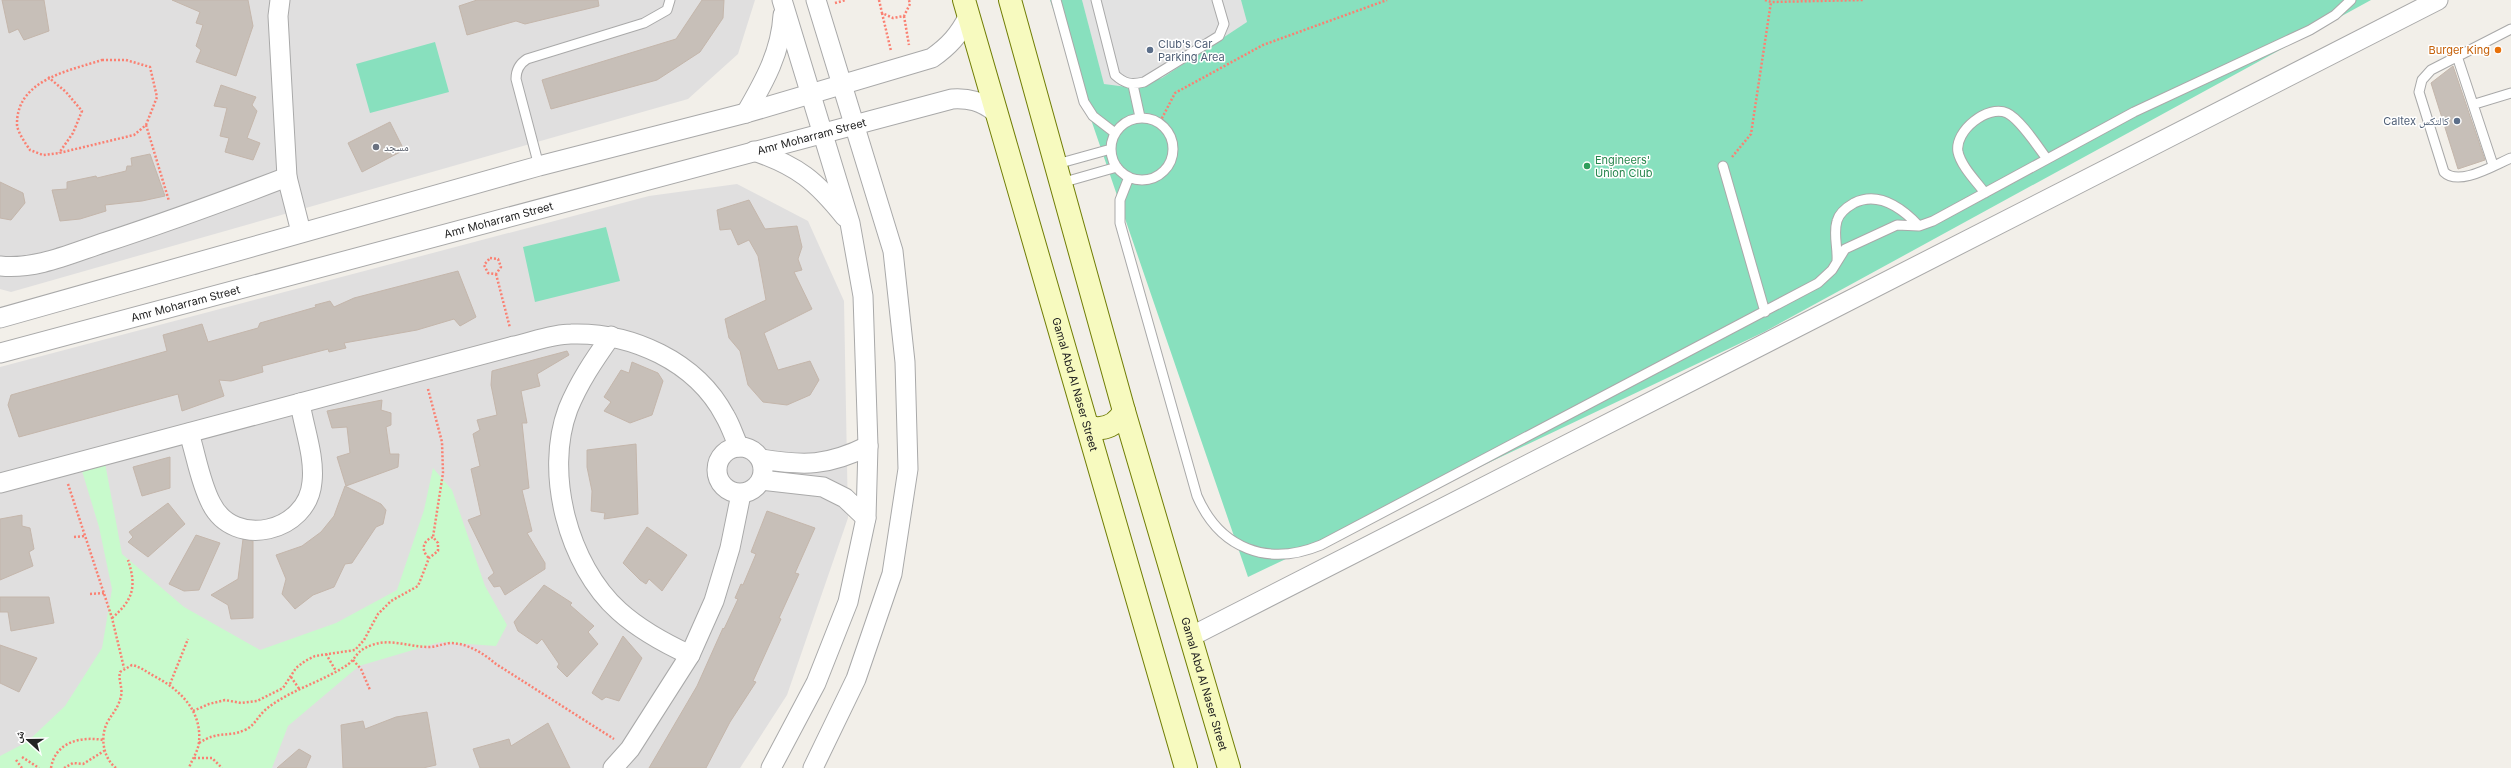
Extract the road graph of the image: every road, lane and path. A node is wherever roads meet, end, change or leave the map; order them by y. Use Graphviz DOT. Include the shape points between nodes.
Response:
graph roads {
  1 [pos="280,0"];
  2 [pos="670,0"];
  3 [pos="816,0"];
  4 [pos="879,0"];
  5 [pos="909,0"];
  6 [pos="1010,0"];
  7 [pos="1056,0"];
  8 [pos="1096,0"];
  9 [pos="1217,0"];
  10 [pos="1387,0"];
  11 [pos="1764,0"];
  12 [pos="1862,0"];
  13 [pos="2351,0"];
  14 [pos="2438,0"];
  15 [pos="1853,1"];
  16 [pos="783,2"];
  17 [pos="1771,2"];
  18 [pos="966,8"];
  19 [pos="882,13"];
  20 [pos="904,16"];
  21 [pos="2511,29"];
  22 [pos="2457,56"];
  23 [pos="904,66"];
  24 [pos="47,77"];
  25 [pos="843,85"];
  26 [pos="1133,85"];
  27 [pos="2511,93"];
  28 [pos="809,94"];
  29 [pos="2474,104"];
  30 [pos="995,112"];
  31 [pos="746,113"];
  32 [pos="1140,117"];
  33 [pos="1160,122"];
  34 [pos="856,124"];
  35 [pos="146,125"];
  36 [pos="1115,133"];
  37 [pos="823,134"];
  38 [pos="1111,149"];
  39 [pos="754,151"];
  40 [pos="59,153"];
  41 [pos="2511,158"];
  42 [pos="2047,159"];
  43 [pos="2493,165"];
  44 [pos="539,166"];
  45 [pos="1724,166"];
  46 [pos="1117,167"];
  47 [pos="1059,174"];
  48 [pos="287,177"];
  49 [pos="1128,177"];
  50 [pos="1985,193"];
  51 [pos="174,219"];
  52 [pos="850,223"];
  53 [pos="1919,226"];
  54 [pos="301,232"];
  55 [pos="1837,263"];
  56 [pos="0,266"];
  57 [pos="496,274"];
  58 [pos="1765,312"];
  59 [pos="5,314"];
  60 [pos="611,336"];
  61 [pos="514,346"];
  62 [pos="0,353"];
  63 [pos="423,370"];
  64 [pos="300,403"];
  65 [pos="1124,411"];
  66 [pos="1089,427"];
  67 [pos="188,433"];
  68 [pos="868,446"];
  69 [pos="739,447"];
  70 [pos="761,459"];
  71 [pos="62,466"];
  72 [pos="761,480"];
  73 [pos="0,483"];
  74 [pos="741,494"];
  75 [pos="866,518"];
  76 [pos="74,536"];
  77 [pos="85,536"];
  78 [pos="433,537"];
  79 [pos="429,558"];
  80 [pos="128,560"];
  81 [pos="104,593"];
  82 [pos="90,594"];
  83 [pos="112,618"];
  84 [pos="1192,636"];
  85 [pos="188,639"];
  86 [pos="326,654"];
  87 [pos="690,655"];
  88 [pos="353,660"];
  89 [pos="124,668"];
  90 [pos="336,671"];
  91 [pos="292,677"];
  92 [pos="170,684"];
  93 [pos="300,690"];
  94 [pos="370,690"];
  95 [pos="193,711"];
  96 [pos="103,740"];
  97 [pos="199,743"];
  98 [pos="630,749"];
  99 [pos="104,751"];
  100 [pos="22,757"];
  101 [pos="194,758"];
  102 [pos="16,760"];
  103 [pos="80,764"];
  104 [pos="190,767"];
  105 [pos="22,768"];
  106 [pos="39,768"];
  107 [pos="50,768"];
  108 [pos="64,768"];
  109 [pos="83,768"];
  110 [pos="116,768"];
  111 [pos="222,768"];
  112 [pos="613,768"];
  113 [pos="771,768"];
  114 [pos="813,768"];
  115 [pos="1186,768"];
  116 [pos="1229,768"];
  1 -- 48 [label="street" via="278,16"];
  2 -- 44 [label="lane" via="667,10 644,23 522,62 516,79"];
  3 -- 25 [label="street"];
  4 -- 19 [label="path"];
  5 -- 20 [label="path" via="910,4"];
  6 -- 47 [label="main road, Gamal Abd Al Naser Street"];
  7 -- 36 [label="lane" via="1084,102 1094,116"];
  8 -- 26 [label="lane" via="1115,75 1123,82"];
  9 -- 26 [label="lane" via="1224,24 1219,36 1144,82"];
  10 -- 33 [label="path" via="1263,45 1175,93"];
  11 -- 17 [label="path"];
  12 -- 15 [label="path"];
  13 -- 42 [label="lane" via="2334,15 2310,30 2134,112"];
  14 -- 84 [label="street"];
  15 -- 17 [label="path"];
  16 -- 28 [label="street"];
  16 -- 31 [label="street" via="782,31 775,58"];
  17 -- 45 [label="path" via="1752,134"];
  18 -- 23 [label="street" via="960,33 948,47 932,58"];
  18 -- 30 [label="main road, Gamal Abd Al Naser Street"];
  19 -- 20 [label="path" via="893,18"];
  19 -- 23 [label="path"];
  20 -- 23 [label="path"];
  21 -- 22 [label="lane"];
  22 -- 29 [label="lane"];
  22 -- 43 [label="lane" via="2431,70 2419,92 2444,172 2452,178 2462,178"];
  23 -- 25 [label="street"];
  24 -- 35 [label="path" via="102,60 126,60 150,67 157,96"];
  24 -- 40 [label="path" via="66,92 82,111 73,133"];
  24 -- 40 [label="path" via="22,100 17,126 30,150 43,155"];
  25 -- 28 [label="street"];
  25 -- 34 [label="street"];
  26 -- 32 [label="lane"];
  27 -- 29 [label="lane"];
  28 -- 31 [label="street"];
  28 -- 37 [label="street"];
  29 -- 43 [label="lane"];
  30 -- 34 [label="street, Amr Moharram Street" via="984,103 968,98 952,99"];
  30 -- 66 [label="main road, Gamal Abd Al Naser Street"];
  31 -- 44 [label="street"];
  32 -- 33 [label="lane"];
  32 -- 36 [label="lane" via="1130,119"];
  33 -- 49 [label="lane" via="1172,139 1172,160 1166,169 1149,180"];
  34 -- 37 [label="street, Amr Moharram Street"];
  34 -- 114 [label="street" via="893,251 905,362 908,469 892,574 856,679"];
  35 -- 40 [label="path" via="134,135"];
  35 -- 51 [label="path"];
  36 -- 38 [label="lane"];
  37 -- 39 [label="street, Amr Moharram Street"];
  37 -- 52 [label="street"];
  38 -- 46 [label="lane"];
  38 -- 47 [label="lane"];
  39 -- 52 [label="street" via="783,161 808,177"];
  39 -- 62 [label="street, Amr Moharram Street"];
  41 -- 43 [label="lane"];
  42 -- 50 [label="lane"];
  42 -- 50 [label="lane" via="2012,117 2001,111 1987,114 1964,129 1958,144 1961,160"];
  44 -- 54 [label="street"];
  45 -- 58 [label="lane"];
  46 -- 47 [label="lane"];
  46 -- 49 [label="lane"];
  47 -- 65 [label="main road, Gamal Abd Al Naser Street"];
  48 -- 51 [label="street"];
  48 -- 54 [label="street"];
  49 -- 58 [label="lane" via="1120,200 1120,222 1197,496 1203,512 1218,529 1240,546 1256,552 1289,555 1321,545"];
  50 -- 53 [label="lane"];
  51 -- 56 [label="street" via="42,263 16,268"];
  52 -- 68 [label="street" via="863,296"];
  53 -- 55 [label="lane" via="1898,225 1845,249"];
  53 -- 55 [label="lane" via="1907,213 1892,205 1878,199 1862,199 1847,207 1837,219"];
  54 -- 59 [label="street"];
  55 -- 58 [label="lane" via="1818,283"];
  57 -- 57 [label="path" via="501,267 498,259 490,258 484,265 488,273"];
  57 -- 61 [label="path"];
  60 -- 61 [label="street" via="570,334"];
  60 -- 69 [label="street" via="648,347 678,364 704,387 725,415"];
  60 -- 87 [label="street" via="585,371 568,411 559,453 561,496 569,531 590,577 618,610 651,636"];
  61 -- 63 [label="street"];
  63 -- 64 [label="street"];
  63 -- 78 [label="path" via="442,442 443,473"];
  64 -- 67 [label="street"];
  64 -- 67 [label="street" via="312,482 308,499 299,513 285,524 270,530 247,529 236,526 222,517 211,503"];
  65 -- 66 [label="main road" via="1113,425 1101,429"];
  65 -- 84 [label="main road, Gamal Abd Al Naser Street"];
  66 -- 115 [label="main road, Gamal Abd Al Naser Street"];
  67 -- 71 [label="street"];
  68 -- 70 [label="street" via="844,458 821,464 796,465"];
  68 -- 75 [label="street"];
  69 -- 70 [label="street" via="751,450"];
  69 -- 74 [label="street" via="723,454 718,462 717,471 724,488"];
  70 -- 72 [label="street"];
  71 -- 73 [label="street"];
  71 -- 77 [label="path"];
  72 -- 74 [label="street" via="756,487"];
  72 -- 75 [label="street" via="823,487 845,498"];
  74 -- 87 [label="street" via="730,548 716,593"];
  75 -- 113 [label="street" via="845,609 816,683"];
  76 -- 77 [label="path"];
  77 -- 81 [label="path"];
  78 -- 79 [label="path" via="438,547 436,554"];
  78 -- 79 [label="path" via="427,540 424,546"];
  79 -- 86 [label="path" via="418,586 391,601 378,614 364,640 355,650"];
  80 -- 83 [label="path" via="133,576 132,593 124,607"];
  81 -- 82 [label="path"];
  81 -- 83 [label="path"];
  83 -- 89 [label="path"];
  84 -- 116 [label="main road, Gamal Abd Al Naser Street"];
  85 -- 92 [label="path"];
  86 -- 90 [label="path"];
  86 -- 91 [label="path" via="305,661 296,668"];
  87 -- 98 [label="street"];
  88 -- 90 [label="path"];
  88 -- 94 [label="path" via="361,668"];
  88 -- 98 [label="path" via="358,651 388,642 419,647 449,643 466,646 482,653"];
  89 -- 92 [label="path" via="132,665 143,668"];
  89 -- 96 [label="path" via="118,678 122,693 118,710 107,723"];
  90 -- 93 [label="path"];
  91 -- 93 [label="path"];
  91 -- 95 [label="path" via="283,688 256,701 241,703 225,700"];
  92 -- 95 [label="path" via="185,698"];
  93 -- 97 [label="path" via="264,711 256,722 245,730 209,736"];
  95 -- 97 [label="path" via="198,726"];
  96 -- 99 [label="path"];
  96 -- 107 [label="path" via="78,739 66,744"];
  97 -- 101 [label="path"];
  98 -- 112 [label="street"];
  99 -- 103 [label="path"];
  99 -- 110 [label="path"];
  100 -- 106 [label="path"];
  101 -- 104 [label="path"];
  101 -- 111 [label="path" via="212,758"];
  102 -- 105 [label="path"];
  103 -- 108 [label="path" via="73,763"];
  103 -- 109 [label="path"];
}
